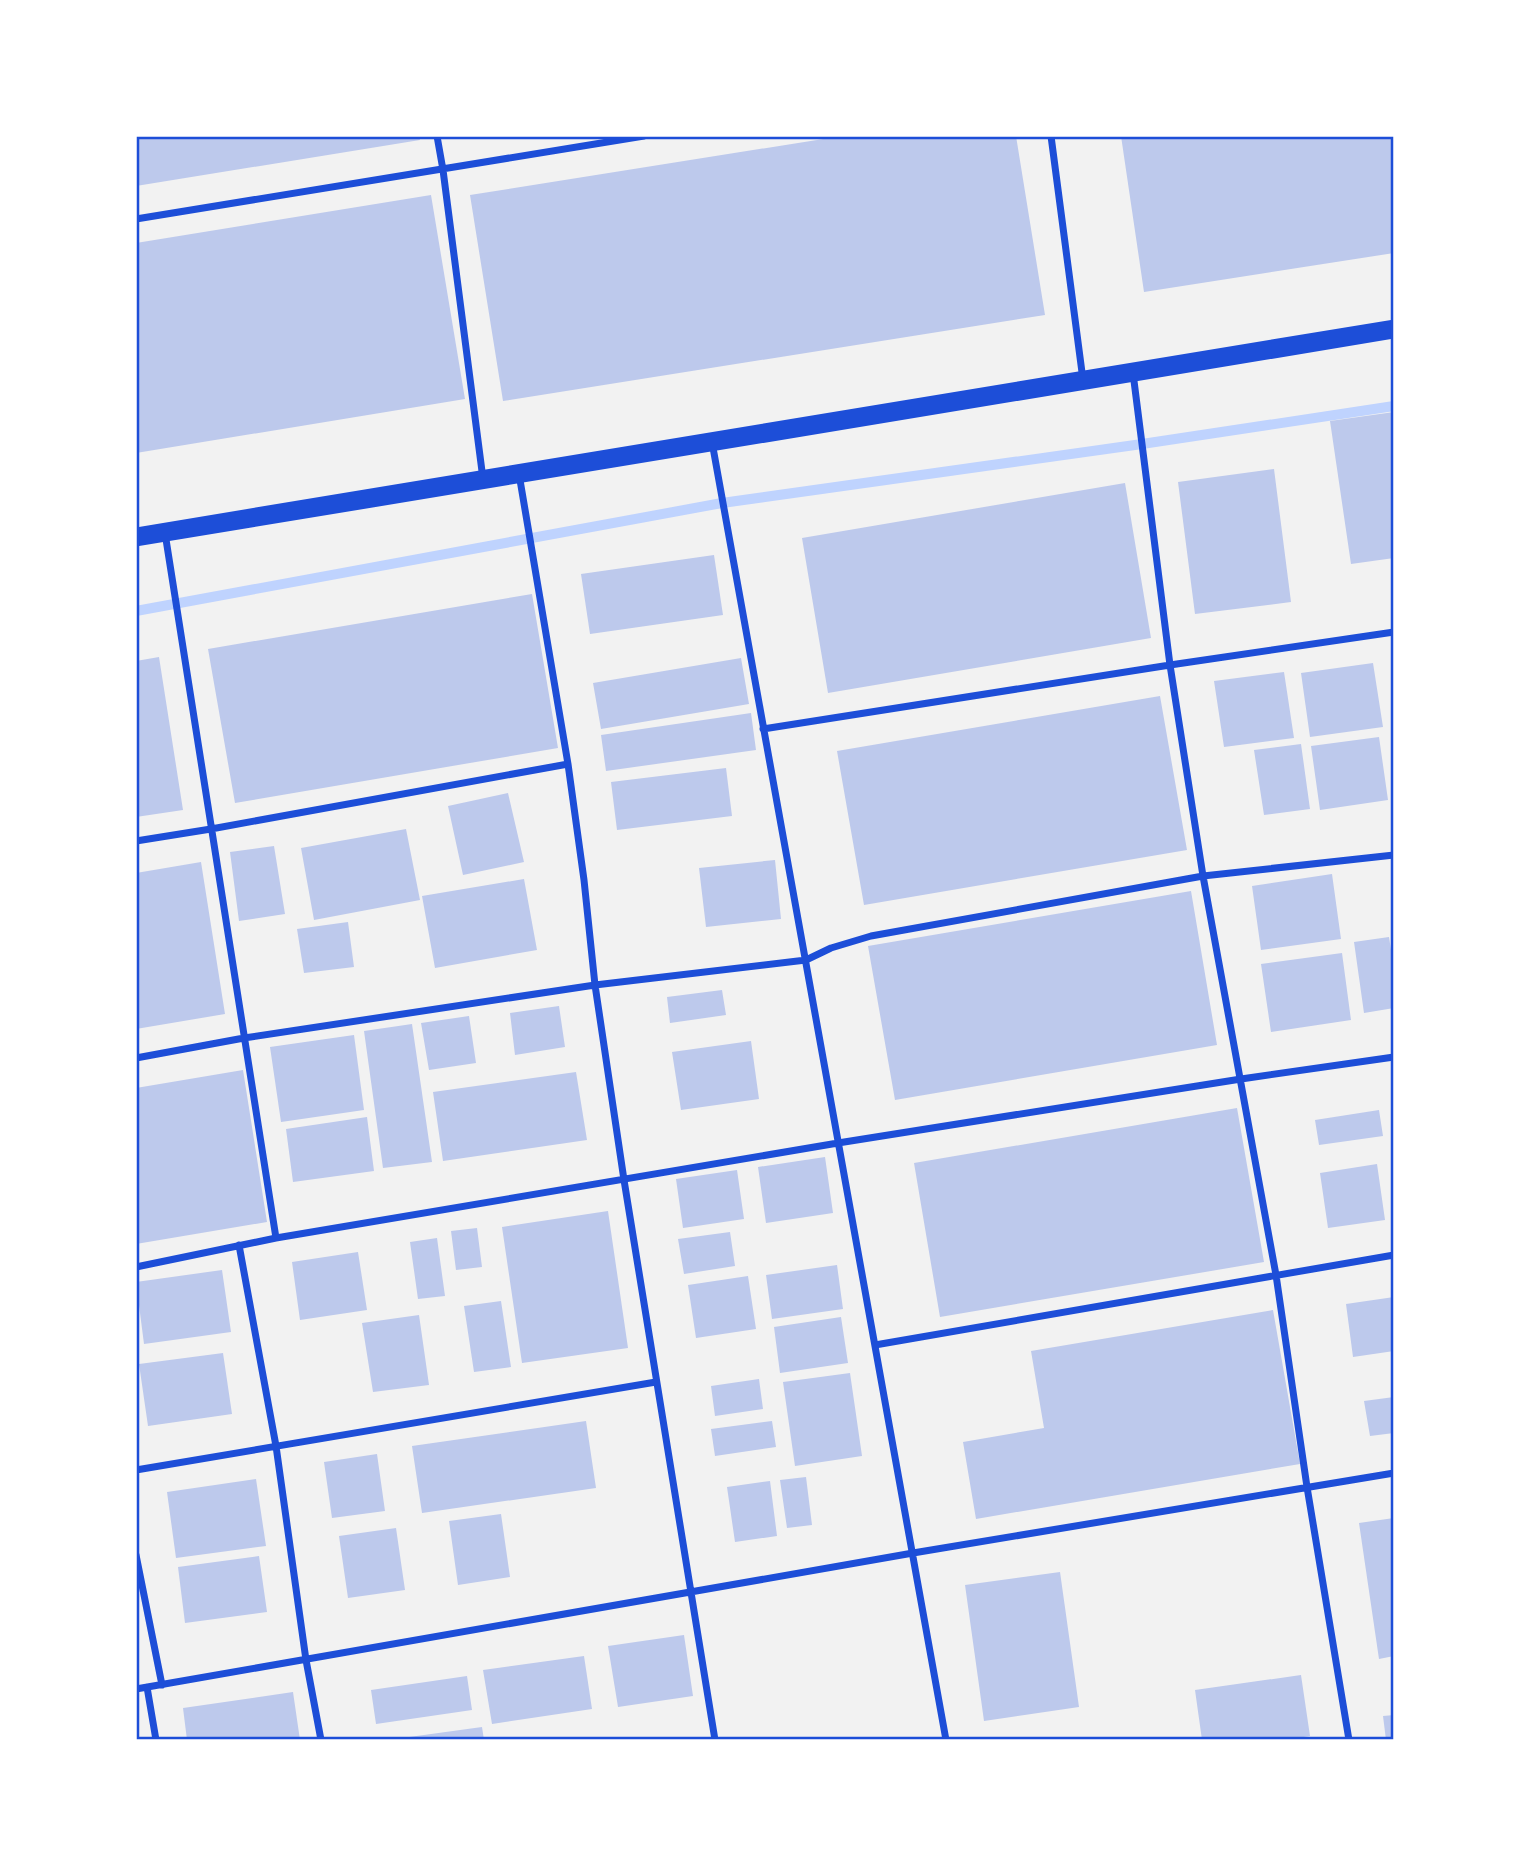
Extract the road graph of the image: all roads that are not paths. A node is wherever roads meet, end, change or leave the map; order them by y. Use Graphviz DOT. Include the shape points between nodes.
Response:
graph roads {
  1 [pos="437,136"];
  2 [pos="644,136"];
  3 [pos="1051,136"];
  4 [pos="443,170"];
  5 [pos="136,219"];
  6 [pos="1394,329"];
  7 [pos="1133,373"];
  8 [pos="1083,380"];
  9 [pos="712,442"];
  10 [pos="519,474"];
  11 [pos="483,480"];
  12 [pos="164,533"];
  13 [pos="136,537"];
  14 [pos="1394,632"];
  15 [pos="1170,665"];
  16 [pos="763,729"];
  17 [pos="568,764"];
  18 [pos="211,829"];
  19 [pos="136,841"];
  20 [pos="1394,855"];
  21 [pos="1203,876"];
  22 [pos="806,960"];
  23 [pos="595,985"];
  24 [pos="244,1038"];
  25 [pos="1394,1057"];
  26 [pos="136,1058"];
  27 [pos="1241,1079"];
  28 [pos="838,1143"];
  29 [pos="624,1180"];
  30 [pos="276,1238"];
  31 [pos="239,1245"];
  32 [pos="1394,1255"];
  33 [pos="136,1267"];
  34 [pos="1276,1275"];
  35 [pos="875,1345"];
  36 [pos="656,1382"];
  37 [pos="276,1446"];
  38 [pos="136,1470"];
  39 [pos="1394,1473"];
  40 [pos="1307,1487"];
  41 [pos="913,1553"];
  42 [pos="136,1555"];
  43 [pos="690,1592"];
  44 [pos="306,1660"];
  45 [pos="162,1685"];
  46 [pos="147,1687"];
  47 [pos="136,1689"];
  48 [pos="156,1740"];
  49 [pos="321,1740"];
  50 [pos="715,1740"];
  51 [pos="946,1740"];
  52 [pos="1349,1740"];
  1 -- 4 [label="street"];
  2 -- 4 [label="street"];
  3 -- 8 [label="street"];
  4 -- 5 [label="street"];
  4 -- 11 [label="street"];
  6 -- 7 [label="highway"];
  7 -- 8 [label="highway"];
  7 -- 15 [label="street"];
  8 -- 9 [label="highway"];
  9 -- 10 [label="highway"];
  9 -- 16 [label="street"];
  10 -- 11 [label="highway"];
  10 -- 17 [label="street"];
  11 -- 12 [label="highway"];
  12 -- 13 [label="highway"];
  12 -- 18 [label="street"];
  14 -- 15 [label="street"];
  15 -- 16 [label="street"];
  15 -- 21 [label="street"];
  16 -- 22 [label="street"];
  17 -- 18 [label="street"];
  17 -- 23 [label="street"];
  18 -- 19 [label="street"];
  18 -- 24 [label="street"];
  20 -- 21 [label="street"];
  21 -- 22 [label="street" via="871,936 831,947"];
  21 -- 27 [label="street"];
  22 -- 23 [label="street"];
  22 -- 28 [label="street"];
  23 -- 24 [label="street"];
  23 -- 29 [label="street"];
  24 -- 26 [label="street"];
  24 -- 30 [label="street"];
  25 -- 27 [label="street"];
  27 -- 28 [label="street"];
  27 -- 34 [label="street"];
  28 -- 29 [label="street"];
  28 -- 35 [label="street"];
  29 -- 30 [label="street"];
  29 -- 36 [label="street"];
  30 -- 31 [label="street"];
  31 -- 33 [label="street"];
  31 -- 37 [label="street"];
  32 -- 34 [label="street"];
  34 -- 35 [label="street"];
  34 -- 40 [label="street"];
  35 -- 41 [label="street"];
  36 -- 37 [label="street"];
  36 -- 43 [label="street"];
  37 -- 38 [label="street"];
  37 -- 44 [label="street"];
  39 -- 40 [label="street"];
  40 -- 41 [label="street"];
  40 -- 52 [label="street"];
  41 -- 43 [label="street"];
  41 -- 51 [label="street"];
  42 -- 45 [label="street"];
  43 -- 44 [label="street"];
  43 -- 50 [label="street"];
  44 -- 45 [label="street"];
  44 -- 49 [label="street"];
  45 -- 46 [label="street"];
  46 -- 47 [label="street"];
  46 -- 48 [label="street"];
}
